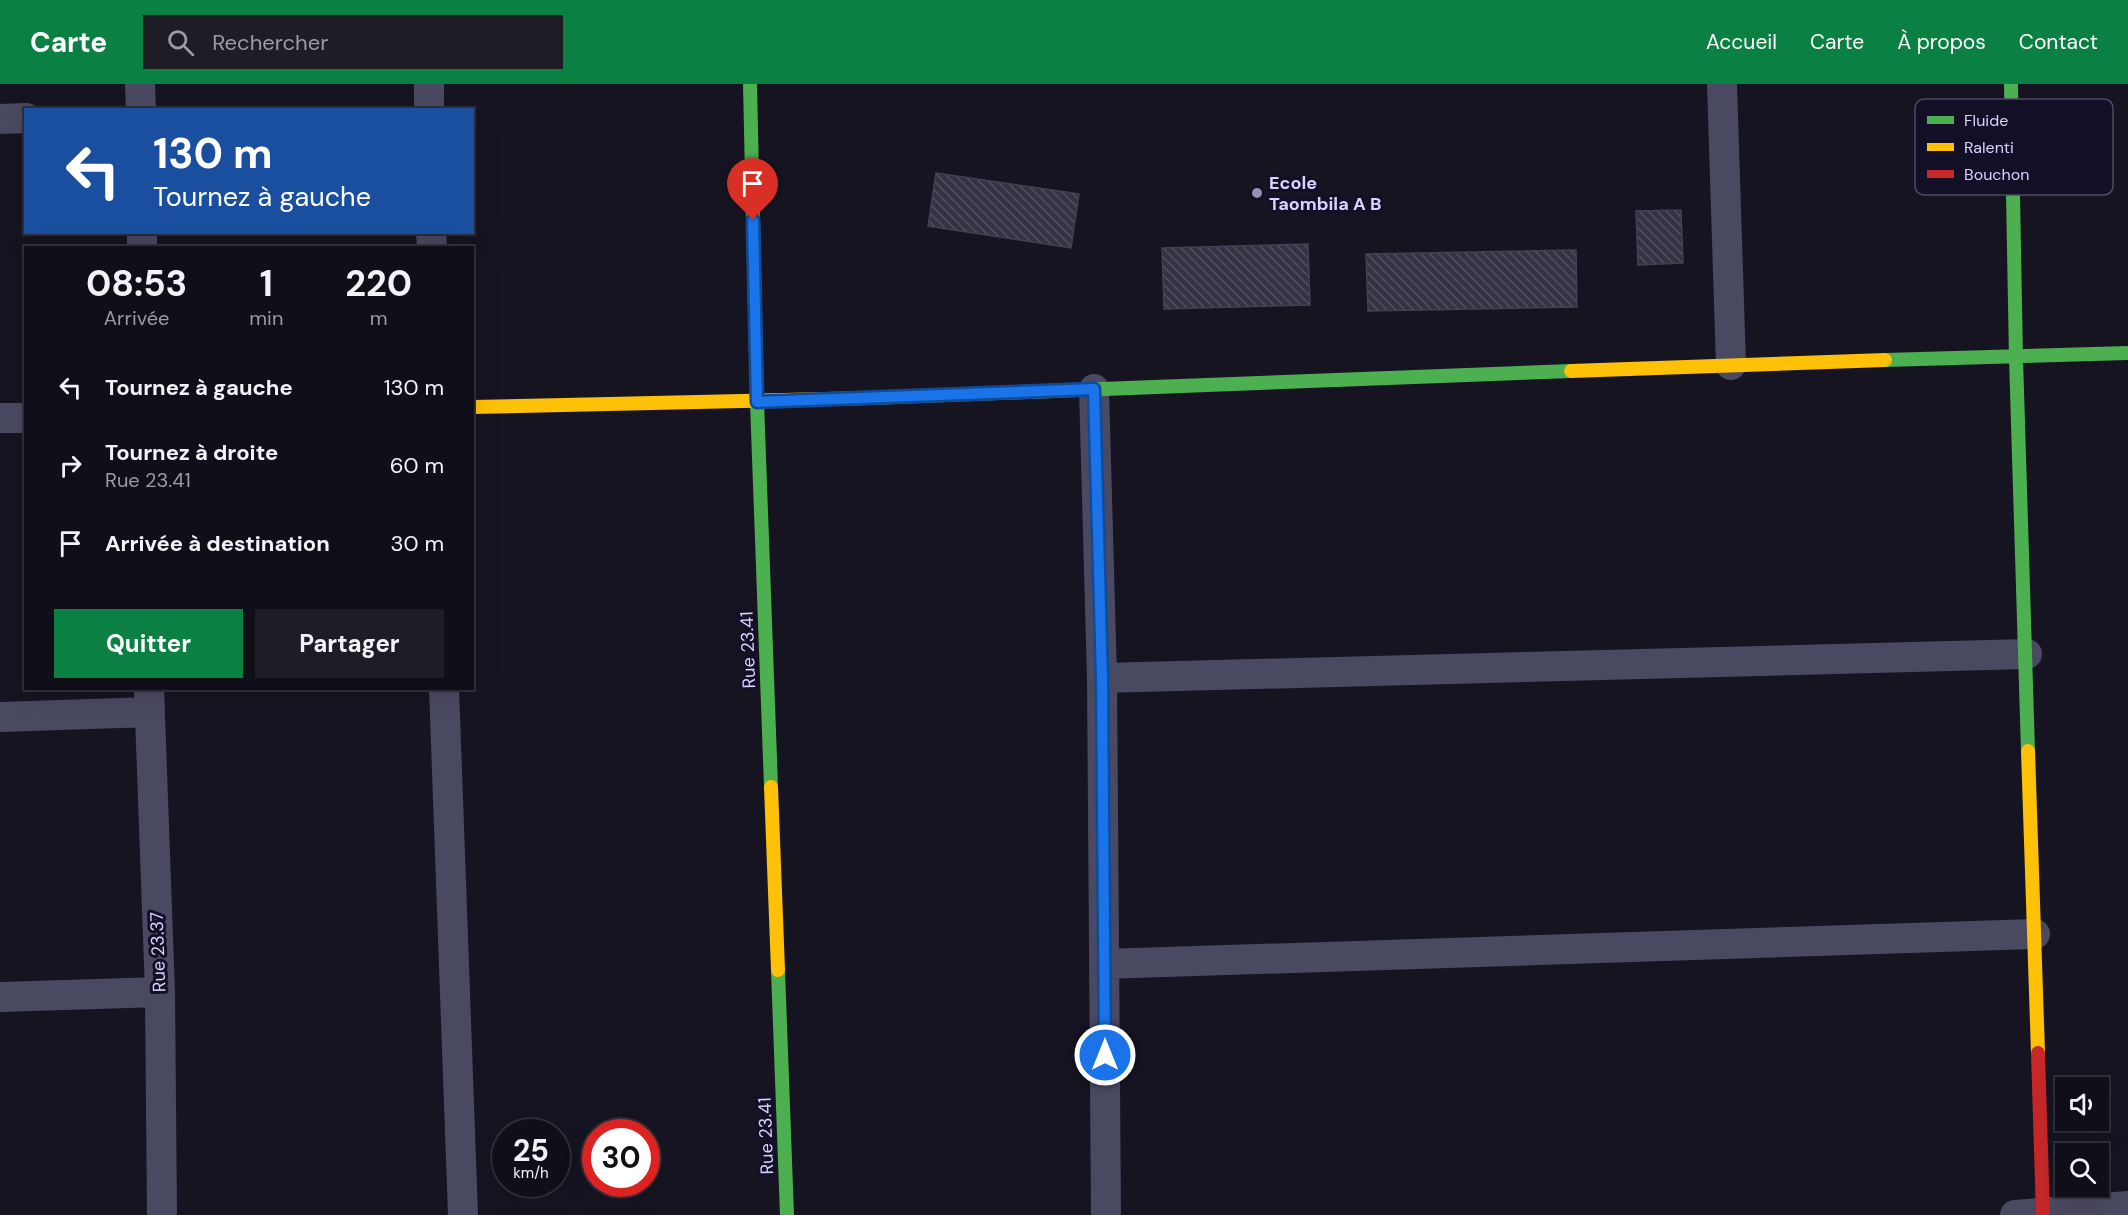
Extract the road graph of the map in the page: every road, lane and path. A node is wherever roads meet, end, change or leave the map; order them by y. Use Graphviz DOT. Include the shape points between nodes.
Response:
graph roads {
  1 [pos="140,84"];
  2 [pos="429,84"];
  3 [pos="750,84"];
  4 [pos="1722,84"];
  5 [pos="2011,84"];
  6 [pos="2011,99"];
  7 [pos="141,108"];
  8 [pos="429,108"];
  9 [pos="24,118"];
  10 [pos="0,119"];
  11 [pos="2013,195"];
  12 [pos="2128,353"];
  13 [pos="2016,358"];
  14 [pos="1731,365"];
  15 [pos="1094,389"];
  16 [pos="757,402"];
  17 [pos="474,407"];
  18 [pos="0,418"];
  19 [pos="24,418"];
  20 [pos="2027,654"];
  21 [pos="1102,678"];
  22 [pos="444,690"];
  23 [pos="150,700"];
  24 [pos="0,717"];
  25 [pos="2035,934"];
  26 [pos="1104,964"];
  27 [pos="160,992"];
  28 [pos="0,997"];
  29 [pos="2128,1206"];
  30 [pos="162,1215"];
  31 [pos="463,1215"];
  32 [pos="787,1215"];
  33 [pos="1106,1215"];
  34 [pos="2033,1215"];
  1 -- 7 [label="street"];
  2 -- 8 [label="street"];
  3 -- 16 [label="street, Rue 23.41"];
  4 -- 14 [label="street"];
  5 -- 6 [label="street"];
  9 -- 10 [label="street"];
  11 -- 13 [label="street"];
  12 -- 13 [label="street"];
  13 -- 14 [label="street"];
  13 -- 20 [label="street"];
  14 -- 15 [label="street"];
  15 -- 16 [label="street"];
  15 -- 21 [label="street"];
  16 -- 17 [label="street"];
  16 -- 32 [label="street, Rue 23.41"];
  18 -- 19 [label="street"];
  20 -- 21 [label="street"];
  20 -- 25 [label="street"];
  21 -- 26 [label="street"];
  22 -- 31 [label="street"];
  23 -- 24 [label="street"];
  23 -- 27 [label="street, Rue 23.37"];
  25 -- 26 [label="street"];
  25 -- 34 [label="street"];
  26 -- 33 [label="street"];
  27 -- 28 [label="street"];
  27 -- 30 [label="street, Rue 23.37"];
  29 -- 34 [label="street"];
}
